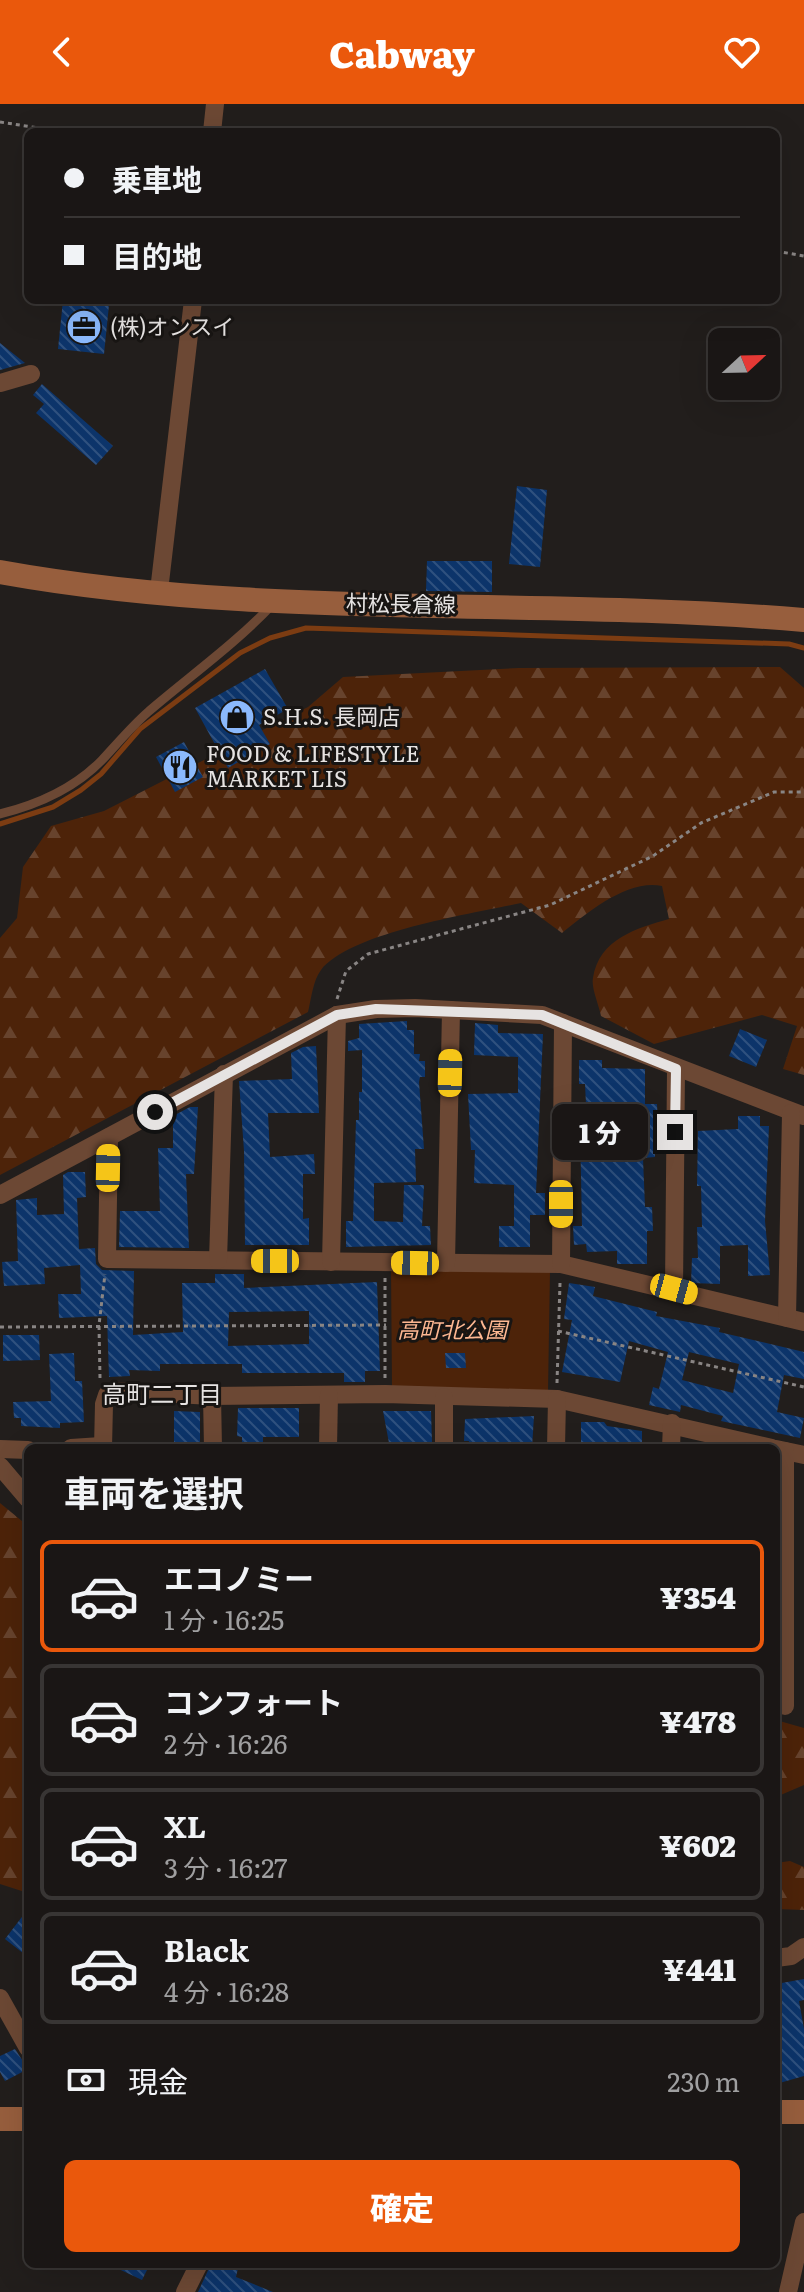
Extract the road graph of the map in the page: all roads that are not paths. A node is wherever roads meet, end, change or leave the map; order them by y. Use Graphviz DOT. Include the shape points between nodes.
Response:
graph roads {
  1 [pos="215,104"];
  2 [pos="212,128"];
  3 [pos="193,304"];
  4 [pos="31,374"];
  5 [pos="0,383"];
  6 [pos="0,572"];
  7 [pos="159,591"];
  8 [pos="273,603"];
  9 [pos="804,620"];
  10 [pos="0,814"];
  11 [pos="451,1010"];
  12 [pos="337,1015"];
  13 [pos="563,1023"];
  14 [pos="676,1069"];
  15 [pos="224,1074"];
  16 [pos="798,1114"];
  17 [pos="109,1137"];
  18 [pos="0,1195"];
  19 [pos="218,1260"];
  20 [pos="331,1262"];
  21 [pos="446,1263"];
  22 [pos="561,1264"];
  23 [pos="674,1289"];
  24 [pos="796,1320"];
  25 [pos="329,1395"];
  26 [pos="212,1396"];
  27 [pos="444,1397"];
  28 [pos="557,1399"];
  29 [pos="672,1423"];
  30 [pos="102,1444"];
  31 [pos="213,1444"];
  32 [pos="328,1444"];
  33 [pos="444,1444"];
  34 [pos="556,1444"];
  35 [pos="671,1444"];
  36 [pos="754,1444"];
  37 [pos="0,1449"];
  38 [pos="24,1450"];
  39 [pos="780,1450"];
  40 [pos="804,1455"];
  41 [pos="0,1466"];
  42 [pos="24,1494"];
  43 [pos="780,1619"];
  44 [pos="781,1704"];
  45 [pos="804,1711"];
  46 [pos="804,1947"];
  47 [pos="780,1957"];
  48 [pos="0,1998"];
  49 [pos="24,2041"];
  50 [pos="780,2112"];
  51 [pos="804,2112"];
  52 [pos="0,2119"];
  53 [pos="24,2119"];
  54 [pos="804,2222"];
  55 [pos="197,2268"];
  56 [pos="185,2292"];
  57 [pos="788,2292"];
  1 -- 2 [label="street"];
  3 -- 7 [label="street"];
  4 -- 5 [label="street"];
  6 -- 7 [label="main road, 村松長倉線" via="123,591"];
  7 -- 8 [label="main road, 村松長倉線"];
  8 -- 9 [label="main road, 村松長倉線" via="701,612"];
  8 -- 10 [label="lane" via="76,781"];
  11 -- 12 [label="street" via="376,1009"];
  11 -- 13 [label="street" via="542,1015"];
  11 -- 21 [label="street"];
  12 -- 15 [label="street"];
  12 -- 20 [label="street"];
  13 -- 14 [label="street"];
  13 -- 22 [label="street"];
  14 -- 16 [label="street"];
  14 -- 23 [label="street"];
  15 -- 17 [label="street"];
  15 -- 19 [label="street"];
  16 -- 24 [label="street"];
  17 -- 18 [label="street"];
  17 -- 19 [label="street" via="107,1259"];
  19 -- 20 [label="street"];
  20 -- 21 [label="street"];
  21 -- 22 [label="street"];
  22 -- 23 [label="street"];
  23 -- 24 [label="street"];
  25 -- 26 [label="street"];
  25 -- 27 [label="street"];
  25 -- 32 [label="street"];
  26 -- 30 [label="street" via="121,1391 107,1395"];
  26 -- 31 [label="street"];
  27 -- 28 [label="street"];
  27 -- 33 [label="street"];
  28 -- 29 [label="street"];
  28 -- 34 [label="street"];
  29 -- 35 [label="street"];
  29 -- 36 [label="street"];
  37 -- 38 [label="street"];
  39 -- 40 [label="street"];
  41 -- 42 [label="street"];
  43 -- 44 [label="street"];
  44 -- 45 [label="street"];
  46 -- 47 [label="street"];
  48 -- 49 [label="street"];
  50 -- 51 [label="main road"];
  52 -- 53 [label="main road"];
  54 -- 57 [label="street"];
  55 -- 56 [label="street"];
}
